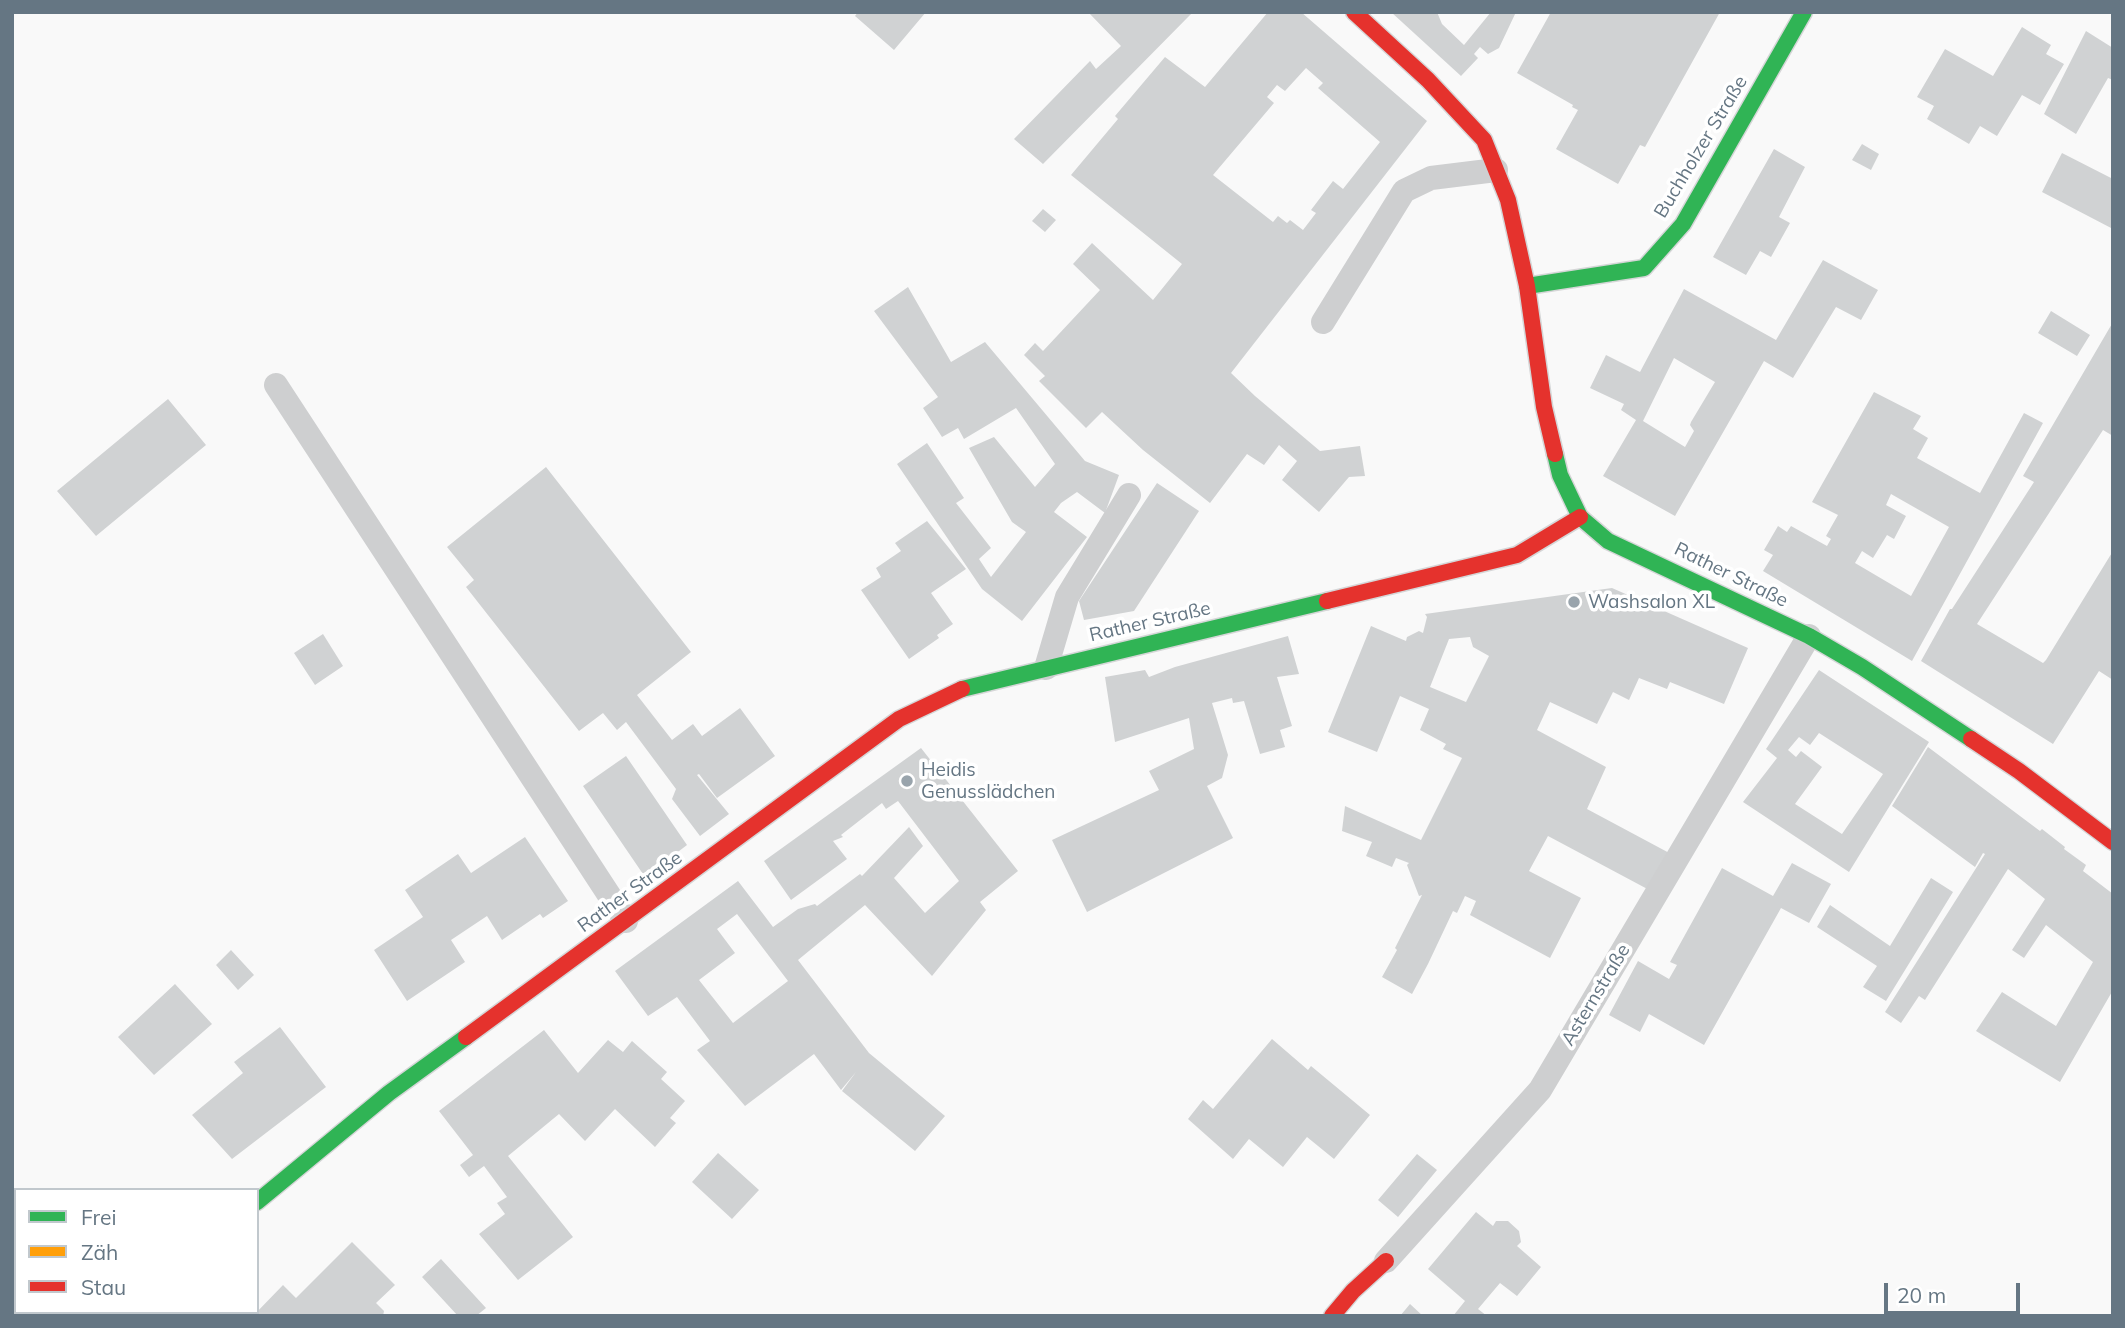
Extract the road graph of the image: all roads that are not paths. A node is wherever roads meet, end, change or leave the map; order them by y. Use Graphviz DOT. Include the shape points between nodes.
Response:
graph roads {
  1 [pos="1354,12"];
  2 [pos="1804,12"];
  3 [pos="1496,170"];
  4 [pos="1527,286"];
  5 [pos="1322,322"];
  6 [pos="276,385"];
  7 [pos="1129,495"];
  8 [pos="1580,517"];
  9 [pos="1809,636"];
  10 [pos="1046,668"];
  11 [pos="2113,842"];
  12 [pos="626,921"];
  13 [pos="259,1200"];
  14 [pos="1385,1261"];
  15 [pos="1332,1316"];
  1 -- 3 [label="street" via="1428,80 1483,140"];
  2 -- 4 [label="street, Buchholzer Straße" via="1683,225 1644,268"];
  3 -- 4 [label="street" via="1508,200"];
  3 -- 5 [label="lane" via="1431,178 1404,191"];
  4 -- 8 [label="street" via="1560,475"];
  6 -- 12 [label="lane"];
  7 -- 10 [label="lane" via="1067,597"];
  8 -- 9 [label="street, Rather Straße" via="1608,541"];
  8 -- 10 [label="street, Rather Straße" via="1517,555"];
  9 -- 11 [label="street, Rather Straße" via="2019,771"];
  9 -- 14 [label="lane, Asternstraße" via="1541,1090"];
  10 -- 12 [label="street, Rather Straße" via="964,688 899,719"];
  12 -- 13 [label="street, Rather Straße" via="389,1093"];
  14 -- 15 [label="street, Asternstraße"];
}
